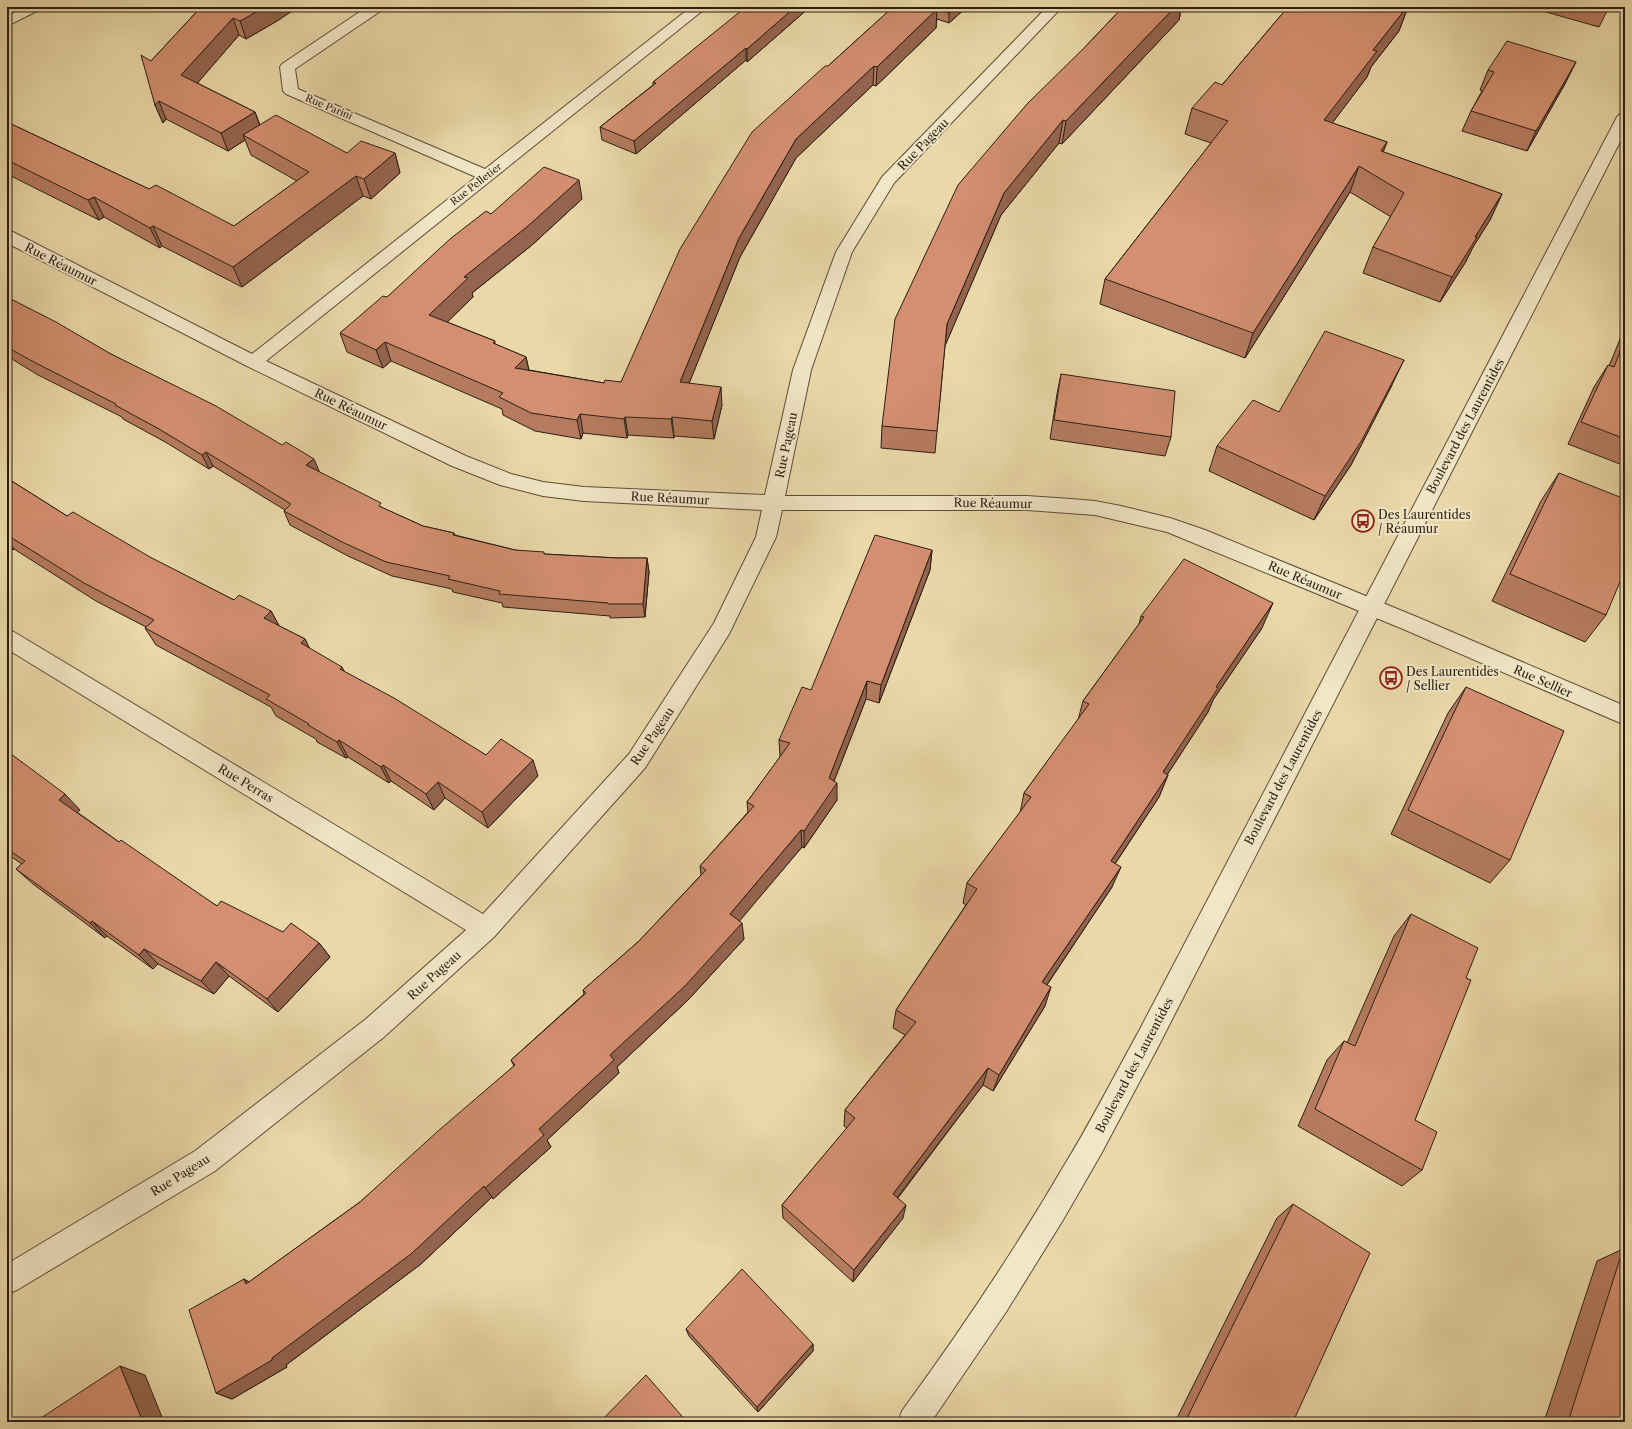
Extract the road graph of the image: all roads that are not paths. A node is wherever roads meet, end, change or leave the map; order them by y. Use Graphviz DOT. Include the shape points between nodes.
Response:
graph roads {
  1 [pos="34,7"];
  2 [pos="377,7"];
  3 [pos="700,7"];
  4 [pos="1055,7"];
  5 [pos="7,22"];
  6 [pos="1625,116"];
  7 [pos="487,176"];
  8 [pos="11,244"];
  9 [pos="253,362"];
  10 [pos="774,503"];
  11 [pos="1372,607"];
  12 [pos="7,638"];
  13 [pos="1625,716"];
  14 [pos="485,929"];
  15 [pos="7,1280"];
  16 [pos="913,1422"];
  1 -- 5 [label="street"];
  2 -- 7 [label="street, Rue Parini" via="287,67 291,91"];
  3 -- 7 [label="street, Rue Pelletier"];
  4 -- 10 [label="street, Rue Pageau" via="888,180 844,252 802,370"];
  6 -- 11 [label="street, Boulevard des Laurentides"];
  7 -- 9 [label="street, Rue Pelletier"];
  8 -- 9 [label="street, Rue Réaumur"];
  9 -- 10 [label="street, Rue Réaumur" via="459,461 507,480 543,489 584,494"];
  10 -- 11 [label="street, Rue Réaumur" via="1027,503 1095,508 1152,520 1198,535"];
  10 -- 14 [label="street, Rue Pageau" via="766,537 722,628 637,761"];
  11 -- 13 [label="street, Rue Sellier"];
  11 -- 16 [label="street, Boulevard des Laurentides" via="1149,1038 1076,1172 992,1307"];
  12 -- 14 [label="street, Rue Perras"];
  14 -- 15 [label="street, Rue Pageau" via="375,1028 205,1161"];
}
